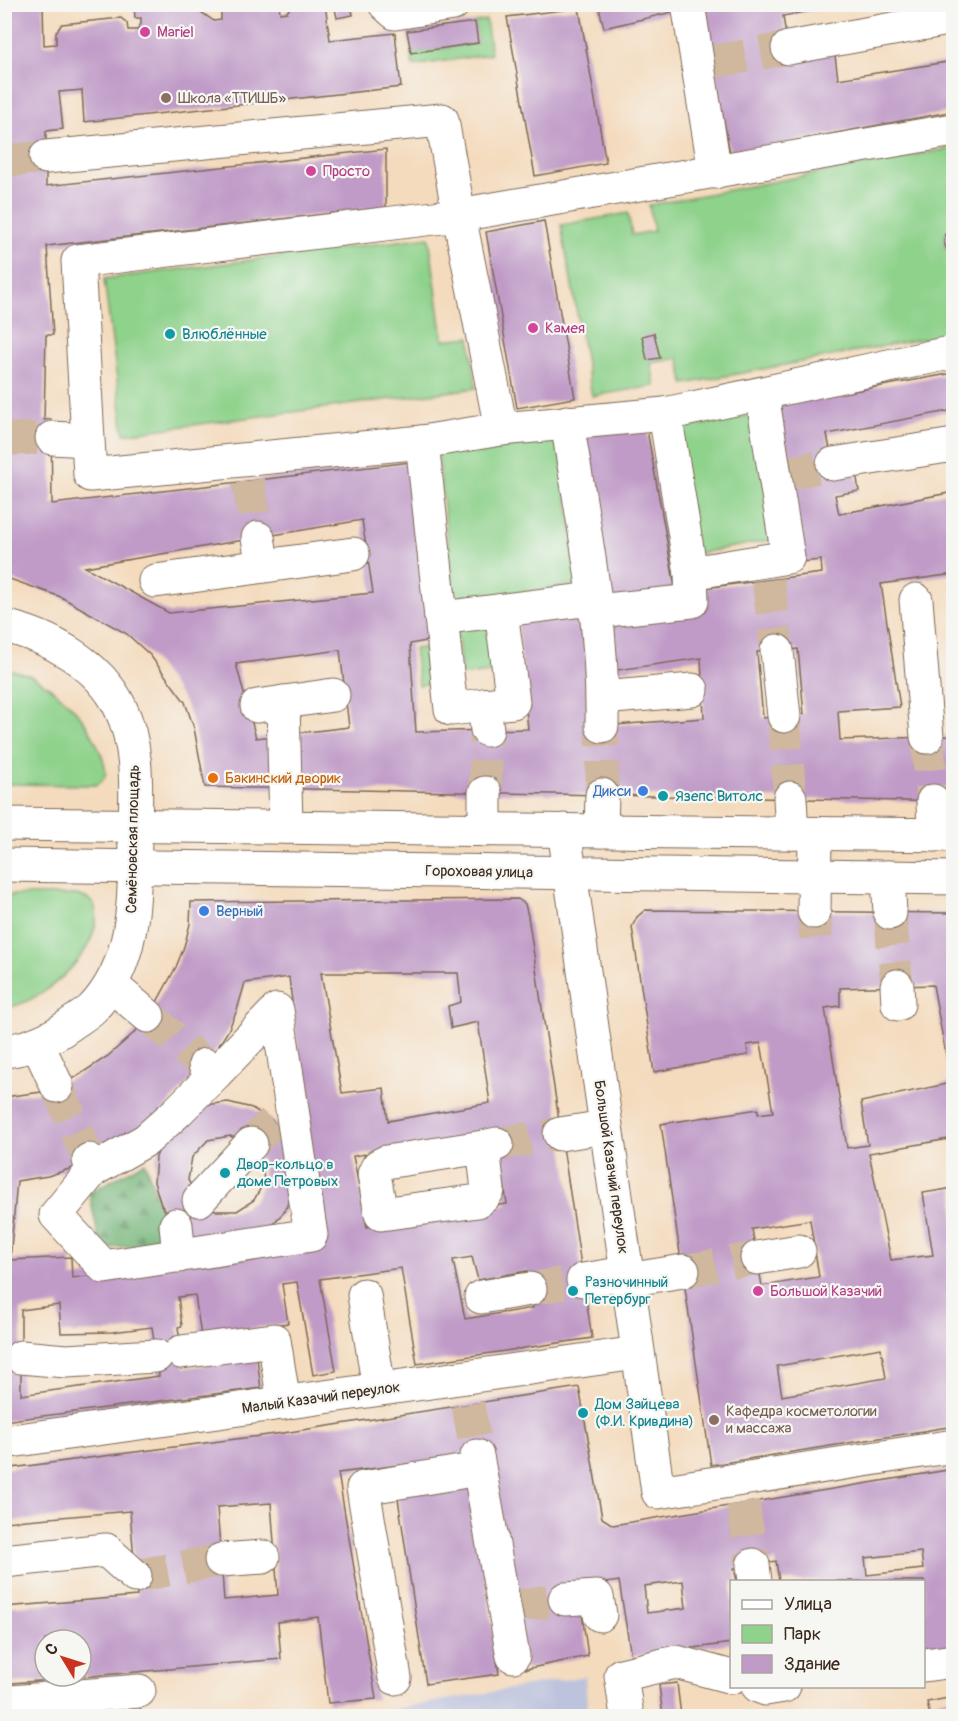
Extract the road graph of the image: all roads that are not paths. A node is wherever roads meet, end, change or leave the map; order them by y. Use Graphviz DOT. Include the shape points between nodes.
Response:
graph roads {
  1 [pos="385,4"];
  2 [pos="453,4"];
  3 [pos="688,4"];
  4 [pos="954,18"];
  5 [pos="788,48"];
  6 [pos="954,130"];
  7 [pos="46,157"];
  8 [pos="715,172"];
  9 [pos="459,215"];
  10 [pos="954,352"];
  11 [pos="762,394"];
  12 [pos="665,414"];
  13 [pos="567,422"];
  14 [pos="501,429"];
  15 [pos="52,438"];
  16 [pos="87,440"];
  17 [pos="422,442"];
  18 [pos="954,445"];
  19 [pos="833,464"];
  20 [pos="353,554"];
  21 [pos="691,573"];
  22 [pos="155,581"];
  23 [pos="916,600"];
  24 [pos="501,611"];
  25 [pos="597,611"];
  26 [pos="441,618"];
  27 [pos="4,626"];
  28 [pos="777,651"];
  29 [pos="692,690"];
  30 [pos="333,695"];
  31 [pos="784,716"];
  32 [pos="927,736"];
  33 [pos="485,793"];
  34 [pos="602,795"];
  35 [pos="790,798"];
  36 [pos="933,801"];
  37 [pos="4,824"];
  38 [pos="135,825"];
  39 [pos="286,827"];
  40 [pos="485,830"];
  41 [pos="564,830"];
  42 [pos="602,831"];
  43 [pos="804,833"];
  44 [pos="944,835"];
  45 [pos="4,865"];
  46 [pos="134,868"];
  47 [pos="568,873"];
  48 [pos="814,876"];
  49 [pos="888,877"];
  50 [pos="954,878"];
  51 [pos="814,912"];
  52 [pos="890,913"];
  53 [pos="111,985"];
  54 [pos="148,1016"];
  55 [pos="37,1043"];
  56 [pos="4,1051"];
  57 [pos="57,1086"];
  58 [pos="272,1122"];
  59 [pos="605,1127"];
  60 [pos="560,1134"];
  61 [pos="199,1200"];
  62 [pos="799,1251"];
  63 [pos="757,1258"];
  64 [pos="683,1271"];
  65 [pos="626,1276"];
  66 [pos="583,1280"];
  67 [pos="530,1289"];
  68 [pos="364,1295"];
  69 [pos="481,1297"];
  70 [pos="638,1353"];
  71 [pos="21,1357"];
  72 [pos="379,1389"];
  73 [pos="284,1403"];
  74 [pos="4,1442"];
  75 [pos="954,1446"];
  76 [pos="263,1557"];
  77 [pos="221,1560"];
  78 [pos="4,1561"];
  79 [pos="135,1576"];
  80 [pos="565,1599"];
  81 [pos="600,1615"];
  82 [pos="513,1656"];
  83 [pos="954,1661"];
  84 [pos="925,1665"];
  85 [pos="730,1676"];
  86 [pos="395,1678"];
  87 [pos="139,1691"];
  88 [pos="12,1702"];
  89 [pos="627,1716"];
  1 -- 2 [label="street" via="395,13"];
  3 -- 8 [label="street" via="705,63"];
  4 -- 5 [label="street"];
  6 -- 8 [label="street"];
  7 -- 9 [label="street" via="442,120"];
  8 -- 9 [label="street"];
  9 -- 14 [label="street"];
  9 -- 16 [label="street" via="78,261"];
  10 -- 11 [label="street"];
  11 -- 12 [label="street"];
  11 -- 21 [label="street" via="780,474 788,556 767,570"];
  12 -- 13 [label="street"];
  12 -- 21 [label="street"];
  13 -- 14 [label="street"];
  13 -- 25 [label="street"];
  14 -- 17 [label="street"];
  15 -- 16 [label="street"];
  16 -- 17 [label="street" via="90,475 247,470"];
  17 -- 26 [label="street"];
  18 -- 19 [label="street"];
  20 -- 22 [label="street" via="260,552"];
  21 -- 25 [label="street" via="692,602"];
  23 -- 32 [label="street"];
  24 -- 25 [label="street" via="584,600"];
  24 -- 26 [label="street"];
  24 -- 26 [label="street" via="513,702 485,718 451,709"];
  25 -- 29 [label="street" via="603,712"];
  27 -- 38 [label="street, Семёновская площадь" via="44,639 78,659 101,679 120,706 132,742 136,773"];
  28 -- 31 [label="street"];
  30 -- 39 [label="street" via="270,704"];
  33 -- 40 [label="street"];
  34 -- 42 [label="street"];
  35 -- 43 [label="street"];
  36 -- 44 [label="street"];
  37 -- 38 [label="street"];
  38 -- 39 [label="street"];
  38 -- 46 [label="street, Семёновская площадь"];
  39 -- 40 [label="street"];
  40 -- 41 [label="street"];
  41 -- 42 [label="street"];
  41 -- 47 [label="street, Большой Казачий переулок"];
  42 -- 43 [label="street"];
  43 -- 44 [label="street"];
  43 -- 48 [label="street"];
  45 -- 46 [label="street, Гороховая улица"];
  46 -- 47 [label="street, Гороховая улица"];
  46 -- 53 [label="street, Семёновская площадь" via="128,945"];
  47 -- 48 [label="street, Гороховая улица"];
  47 -- 59 [label="street, Большой Казачий переулок"];
  48 -- 49 [label="street, Гороховая улица"];
  48 -- 51 [label="street"];
  49 -- 50 [label="street, Гороховая улица"];
  49 -- 52 [label="street"];
  53 -- 54 [label="street"];
  53 -- 55 [label="street, Семёновская площадь" via="92,1009 64,1030"];
  55 -- 56 [label="street, Семёновская площадь"];
  55 -- 57 [label="street"];
  58 -- 58 [label="street" via="311,1235 178,1240 104,1267 56,1215 91,1165 146,1140 176,1113 211,1069 277,1010"];
  58 -- 61 [label="street"];
  59 -- 60 [label="street"];
  59 -- 65 [label="street, Большой Казачий переулок"];
  62 -- 63 [label="street"];
  64 -- 65 [label="street"];
  65 -- 66 [label="street"];
  65 -- 70 [label="street, Большой Казачий переулок"];
  67 -- 69 [label="street"];
  68 -- 72 [label="street"];
  70 -- 72 [label="street, Малый Казачий переулок" via="466,1391"];
  70 -- 75 [label="street, Большой Казачий переулок" via="658,1492 741,1491"];
  71 -- 73 [label="street" via="66,1361 169,1354 274,1340"];
  72 -- 73 [label="street, Малый Казачий переулок"];
  73 -- 74 [label="street, Малый Казачий переулок"];
  76 -- 77 [label="street"];
  78 -- 79 [label="street" via="106,1550"];
  80 -- 81 [label="street" via="597,1598"];
  82 -- 86 [label="street" via="509,1606 478,1462 363,1488"];
  83 -- 84 [label="street"];
  85 -- 89 [label="street" via="676,1662 621,1675"];
  87 -- 88 [label="street"];
}
